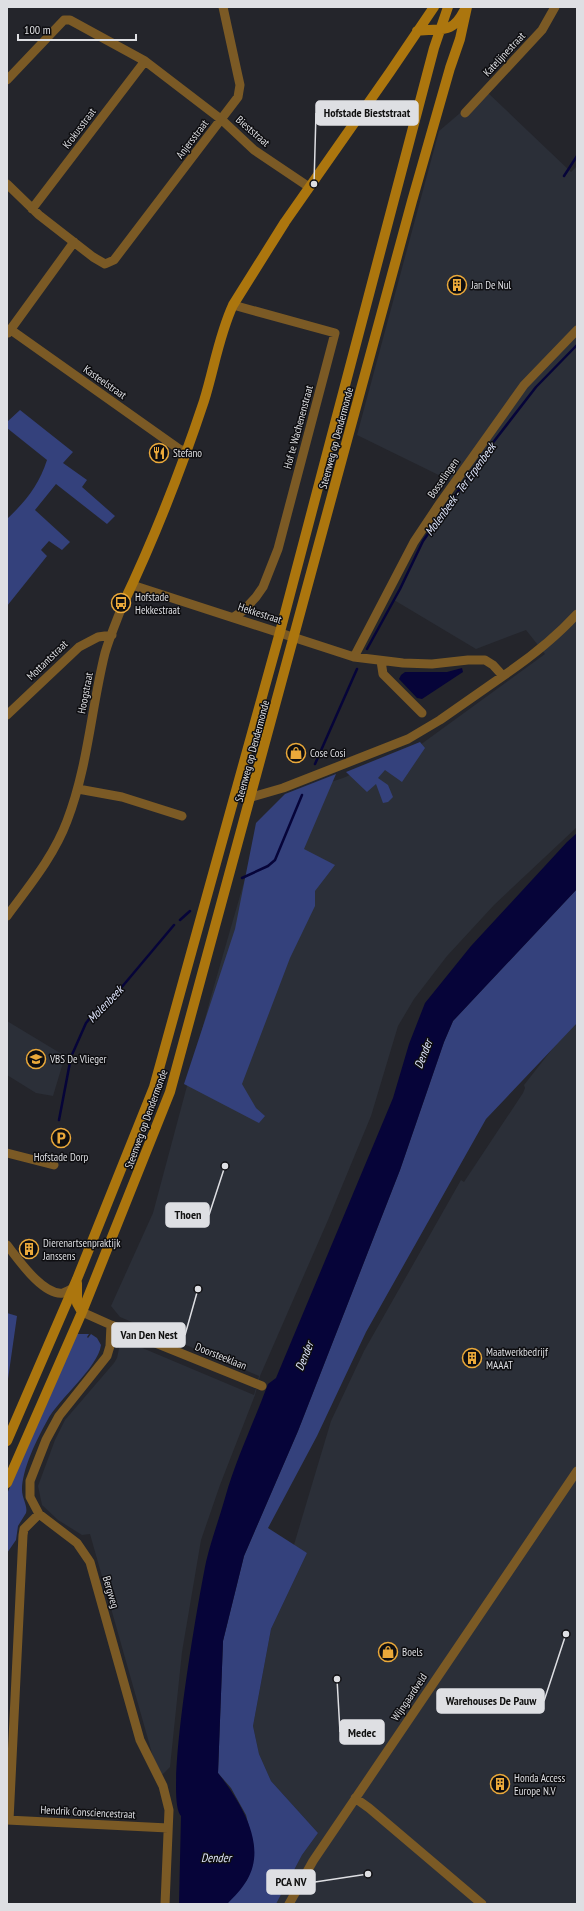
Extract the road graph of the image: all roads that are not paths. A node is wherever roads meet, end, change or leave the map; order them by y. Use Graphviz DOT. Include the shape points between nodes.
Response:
graph roads {
  1 [pos="223,7"];
  2 [pos="434,7"];
  3 [pos="448,7"];
  4 [pos="466,7"];
  5 [pos="555,7"];
  6 [pos="417,31"];
  7 [pos="440,31"];
  8 [pos="145,61"];
  9 [pos="7,80"];
  10 [pos="465,113"];
  11 [pos="222,120"];
  12 [pos="7,184"];
  13 [pos="309,187"];
  14 [pos="32,209"];
  15 [pos="74,242"];
  16 [pos="233,305"];
  17 [pos="577,330"];
  18 [pos="9,332"];
  19 [pos="187,452"];
  20 [pos="132,585"];
  21 [pos="123,604"];
  22 [pos="577,614"];
  23 [pos="234,618"];
  24 [pos="280,632"];
  25 [pos="112,635"];
  26 [pos="294,639"];
  27 [pos="354,657"];
  28 [pos="381,662"];
  29 [pos="503,676"];
  30 [pos="422,713"];
  31 [pos="7,715"];
  32 [pos="78,789"];
  33 [pos="252,797"];
  34 [pos="182,816"];
  35 [pos="7,916"];
  36 [pos="7,1153"];
  37 [pos="54,1165"];
  38 [pos="7,1245"];
  39 [pos="77,1279"];
  40 [pos="72,1289"];
  41 [pos="82,1312"];
  42 [pos="57,1324"];
  43 [pos="111,1325"];
  44 [pos="262,1386"];
  45 [pos="7,1441"];
  46 [pos="577,1471"];
  47 [pos="7,1483"];
  48 [pos="39,1514"];
  49 [pos="355,1798"];
  50 [pos="8,1820"];
  51 [pos="168,1828"];
  52 [pos="165,1904"];
  53 [pos="289,1904"];
  54 [pos="482,1904"];
  1 -- 11 [label="street, Bieststraat" via="240,85 236,101"];
  2 -- 6 [label="main road"];
  3 -- 7 [label="main road, Steenweg op Dendermonde"];
  4 -- 7 [label="main road" via="456,24"];
  4 -- 26 [label="main road, Steenweg op Dendermonde" via="456,54 412,201"];
  5 -- 10 [label="street, Katelijnestraat" via="542,30"];
  6 -- 7 [label="main road"];
  6 -- 13 [label="main road"];
  7 -- 24 [label="main road, Steenweg op Dendermonde"];
  8 -- 9 [label="street, Anjersstraat" via="70,20 64,20"];
  8 -- 11 [label="street, Anjersstraat"];
  8 -- 14 [label="street, Krokusstraat"];
  11 -- 13 [label="street, Bieststraat" via="254,150"];
  11 -- 15 [label="street, Anjersstraat" via="114,260 105,264"];
  12 -- 14 [label="street, Anjersstraat"];
  13 -- 16 [label="main road"];
  14 -- 15 [label="street, Anjersstraat"];
  15 -- 18 [label="street, Kasteelstraat"];
  16 -- 19 [label="main road" via="226,319 205,398"];
  16 -- 23 [label="street, Hof te Wachenenstraat" via="335,333 278,549 263,587"];
  17 -- 27 [label="street, Bosselingen" via="524,385 440,503 414,542"];
  18 -- 19 [label="street, Kasteelstraat" via="173,445"];
  19 -- 20 [label="main road"];
  20 -- 21 [label="main road"];
  20 -- 23 [label="street, Hekkestraat"];
  21 -- 25 [label="street, Hoogstraat"];
  22 -- 29 [label="street" via="532,657"];
  23 -- 24 [label="street, Hekkestraat"];
  24 -- 26 [label="street, Hekkestraat"];
  24 -- 39 [label="main road, Steenweg op Dendermonde" via="154,1088"];
  25 -- 31 [label="street, Mottantstraat" via="98,637 79,647"];
  25 -- 32 [label="street, Hoogstraat" via="106,652"];
  26 -- 27 [label="street, Hekkestraat"];
  26 -- 33 [label="main road, Steenweg op Dendermonde"];
  27 -- 28 [label="street, Hekkestraat"];
  28 -- 29 [label="street, Hekkestraat" via="432,664 485,660"];
  28 -- 30 [label="street" via="383,674"];
  29 -- 33 [label="street" via="408,739 282,788"];
  32 -- 34 [label="street" via="122,797"];
  32 -- 35 [label="street, Hoogstraat" via="58,842"];
  33 -- 41 [label="main road, Steenweg op Dendermonde" via="170,1092"];
  36 -- 37 [label="street"];
  38 -- 40 [label="street" via="37,1281 54,1292 63,1293"];
  39 -- 40 [label="main road, Steenweg op Dendermonde"];
  39 -- 41 [label="main road" via="77,1303"];
  40 -- 42 [label="main road, Steenweg op Dendermonde"];
  41 -- 42 [label="main road" via="69,1310"];
  41 -- 43 [label="street, Doorsteeklaan"];
  41 -- 47 [label="main road, Steenweg op Dendermonde"];
  42 -- 45 [label="main road, Steenweg op Dendermonde"];
  43 -- 44 [label="street, Doorsteeklaan"];
  43 -- 48 [label="street, Bergweg" via="110,1346 106,1359 59,1416 46,1440 30,1481 30,1497"];
  46 -- 49 [label="street, Wijngaardveld"];
  48 -- 50 [label="street" via="24,1529 22,1535"];
  48 -- 51 [label="street, Bergweg" via="77,1543 90,1562 140,1740 166,1795 169,1810"];
  49 -- 53 [label="street, Wijngaardveld" via="312,1860"];
  49 -- 54 [label="street"];
  50 -- 51 [label="street, Hendrik Consciencestraat"];
  51 -- 52 [label="street, Bergweg"];
}
